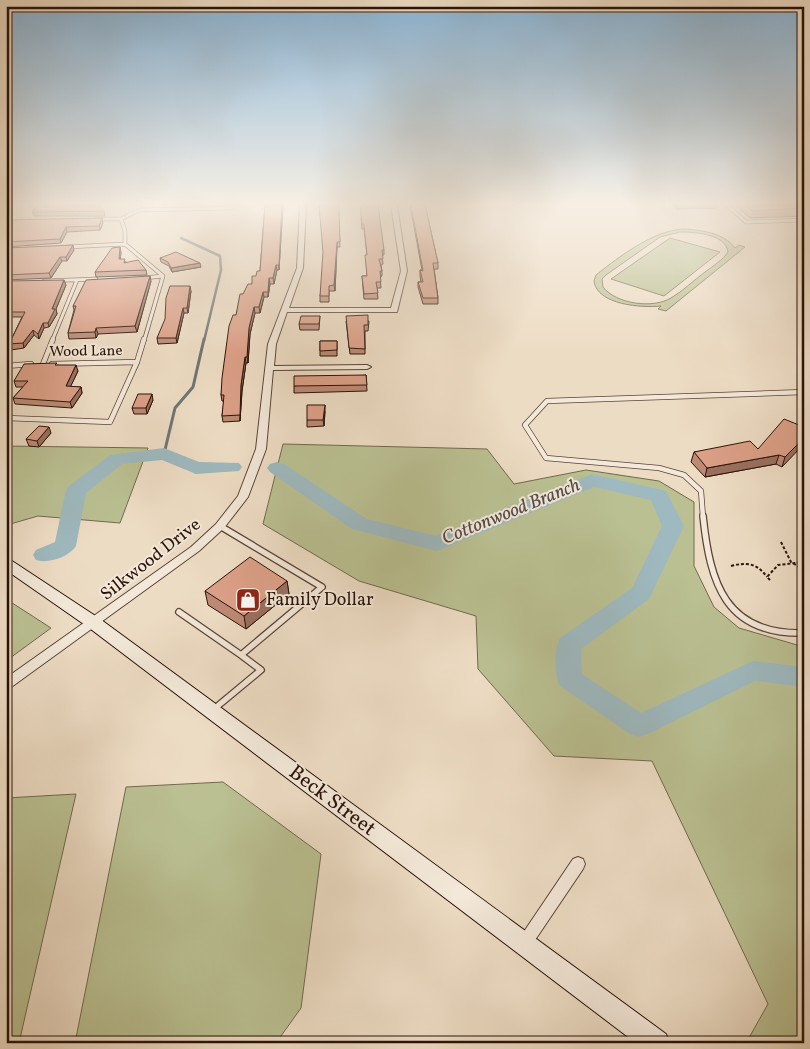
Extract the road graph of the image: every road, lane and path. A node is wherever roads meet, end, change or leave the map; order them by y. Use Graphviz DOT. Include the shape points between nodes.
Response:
graph roads {
  1 [pos="137,254"];
  2 [pos="301,254"];
  3 [pos="401,254"];
  4 [pos="163,276"];
  5 [pos="105,279"];
  6 [pos="142,279"];
  7 [pos="77,280"];
  8 [pos="42,281"];
  9 [pos="284,310"];
  10 [pos="137,362"];
  11 [pos="43,364"];
  12 [pos="6,366"];
  13 [pos="367,367"];
  14 [pos="268,368"];
  15 [pos="804,392"];
  16 [pos="6,418"];
  17 [pos="220,526"];
  18 [pos="781,542"];
  19 [pos="6,562"];
  20 [pos="791,562"];
  21 [pos="804,562"];
  22 [pos="731,566"];
  23 [pos="804,570"];
  24 [pos="767,577"];
  25 [pos="770,580"];
  26 [pos="179,612"];
  27 [pos="94,623"];
  28 [pos="804,633"];
  29 [pos="241,656"];
  30 [pos="6,686"];
  31 [pos="211,711"];
  32 [pos="578,864"];
  33 [pos="524,944"];
  34 [pos="657,1043"];
  1 -- 4 [label="lane"];
  2 -- 9 [label="street, Silkwood Drive" via="300,268"];
  3 -- 9 [label="street" via="404,271 394,310"];
  4 -- 6 [label="lane"];
  4 -- 10 [label="lane"];
  5 -- 7 [label="lane"];
  7 -- 8 [label="lane"];
  7 -- 11 [label="lane"];
  9 -- 14 [label="street, Silkwood Drive" via="272,344"];
  10 -- 11 [label="lane, Wood Lane"];
  10 -- 16 [label="lane" via="110,422"];
  11 -- 12 [label="lane, Wood Lane"];
  13 -- 14 [label="street"];
  14 -- 17 [label="street, Silkwood Drive" via="261,449 243,497"];
  15 -- 28 [label="lane" via="548,401 525,425 546,458 659,468 684,475 702,491 712,577 732,610 749,623 778,634"];
  17 -- 27 [label="street, Silkwood Drive" via="157,578"];
  17 -- 29 [label="lane" via="322,588"];
  18 -- 20 [label="path"];
  19 -- 27 [label="street, Beck Street"];
  20 -- 21 [label="path"];
  20 -- 23 [label="path"];
  20 -- 24 [label="path" via="777,565"];
  22 -- 24 [label="path" via="752,562"];
  24 -- 25 [label="path"];
  26 -- 29 [label="lane"];
  27 -- 30 [label="street, Silkwood Drive"];
  27 -- 31 [label="street, Beck Street"];
  29 -- 31 [label="lane" via="261,670"];
  31 -- 33 [label="street, Beck Street"];
  32 -- 33 [label="street"];
  33 -- 34 [label="street, Beck Street"];
}
